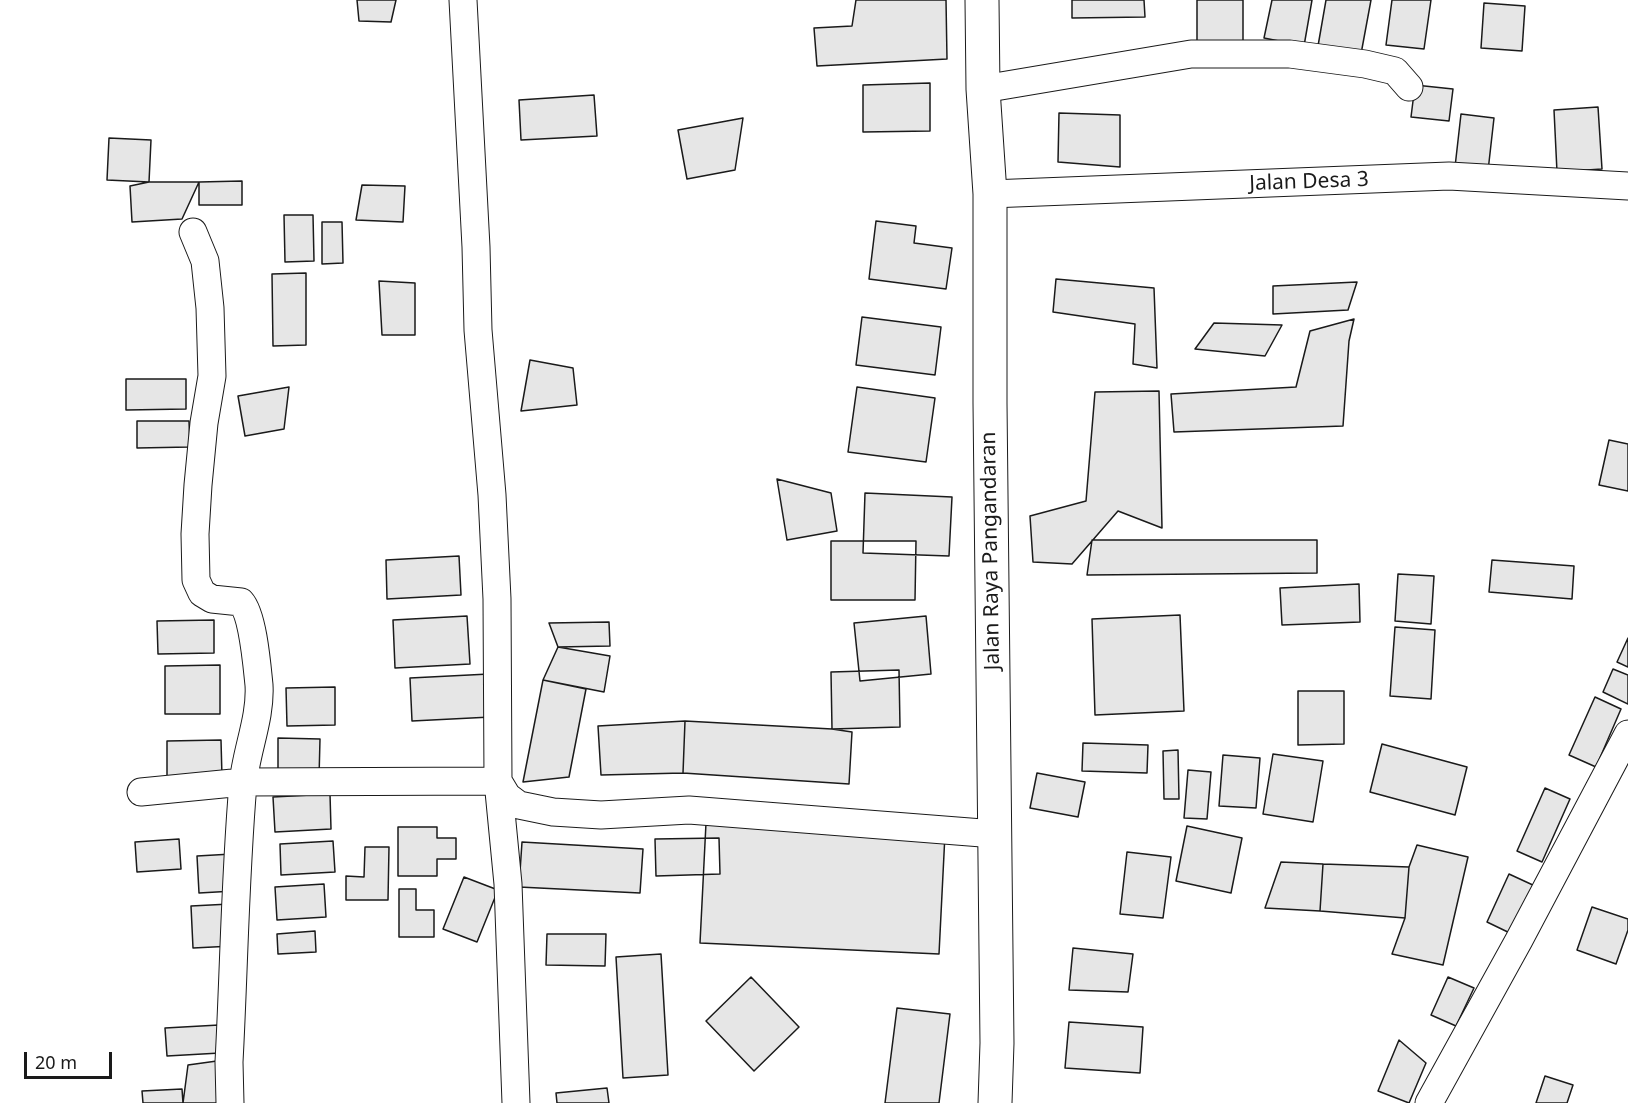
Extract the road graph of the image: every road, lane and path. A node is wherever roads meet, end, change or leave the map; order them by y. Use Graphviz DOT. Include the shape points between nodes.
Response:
graph roads {
  1 [pos="463,0"];
  2 [pos="982,0"];
  3 [pos="1409,87"];
  4 [pos="983,89"];
  5 [pos="1628,186"];
  6 [pos="990,194"];
  7 [pos="193,232"];
  8 [pos="1628,734"];
  9 [pos="498,781"];
  10 [pos="243,782"];
  11 [pos="141,792"];
  12 [pos="995,834"];
  13 [pos="230,1103"];
  14 [pos="516,1103"];
  15 [pos="995,1103"];
  16 [pos="1429,1103"];
  1 -- 9 [label="street" via="478,330 492,495"];
  2 -- 4 [label="highway, Jalan Raya Pangandaran"];
  3 -- 4 [label="street" via="1395,71 1365,64 1290,54 1191,54"];
  4 -- 6 [label="highway, Jalan Raya Pangandaran"];
  5 -- 6 [label="street, Jalan Desa 3" via="1449,176"];
  6 -- 12 [label="highway, Jalan Raya Pangandaran"];
  7 -- 10 [label="street" via="205,261 212,376 198,485 196,580 202,592 212,599 241,602 250,620 259,687"];
  8 -- 16 [label="street"];
  9 -- 10 [label="street"];
  9 -- 12 [label="street" via="519,806 553,812 601,815 689,810"];
  9 -- 14 [label="street" via="508,884"];
  10 -- 11 [label="street"];
  10 -- 13 [label="street"];
  12 -- 15 [label="highway, Jalan Raya Pangandaran"];
}
